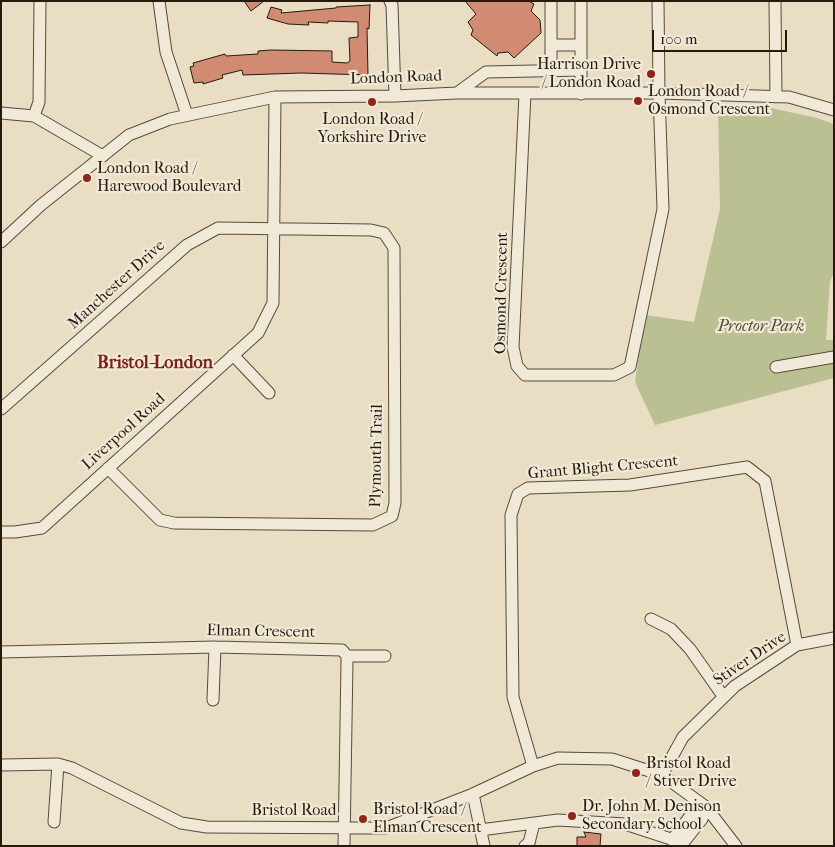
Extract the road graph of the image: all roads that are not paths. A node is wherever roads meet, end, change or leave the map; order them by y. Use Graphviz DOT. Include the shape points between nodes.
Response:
graph roads {
  1 [pos="40,1"];
  2 [pos="159,1"];
  3 [pos="390,1"];
  4 [pos="551,1"];
  5 [pos="581,1"];
  6 [pos="658,1"];
  7 [pos="775,1"];
  8 [pos="551,45"];
  9 [pos="581,45"];
  10 [pos="551,70"];
  11 [pos="581,70"];
  12 [pos="456,93"];
  13 [pos="658,93"];
  14 [pos="525,94"];
  15 [pos="581,94"];
  16 [pos="395,96"];
  17 [pos="275,97"];
  18 [pos="776,97"];
  19 [pos="834,110"];
  20 [pos="1,113"];
  21 [pos="187,115"];
  22 [pos="34,116"];
  23 [pos="103,156"];
  24 [pos="274,229"];
  25 [pos="1,242"];
  26 [pos="233,355"];
  27 [pos="834,357"];
  28 [pos="776,367"];
  29 [pos="269,393"];
  30 [pos="1,409"];
  31 [pos="108,468"];
  32 [pos="1,532"];
  33 [pos="651,619"];
  34 [pos="834,638"];
  35 [pos="797,646"];
  36 [pos="215,647"];
  37 [pos="1,652"];
  38 [pos="347,656"];
  39 [pos="385,656"];
  40 [pos="723,696"];
  41 [pos="213,700"];
  42 [pos="58,764"];
  43 [pos="1,765"];
  44 [pos="533,766"];
  45 [pos="662,775"];
  46 [pos="473,794"];
  47 [pos="706,807"];
  48 [pos="54,822"];
  49 [pos="534,823"];
  50 [pos="344,827"];
  51 [pos="480,830"];
  52 [pos="344,846"];
  53 [pos="484,846"];
  54 [pos="525,846"];
  55 [pos="736,846"];
  1 -- 22 [label="street" via="39,102"];
  2 -- 21 [label="street" via="166,52"];
  3 -- 16 [label="street"];
  4 -- 8 [label="street"];
  5 -- 9 [label="street"];
  6 -- 13 [label="street"];
  7 -- 18 [label="street"];
  8 -- 9 [label="street"];
  8 -- 10 [label="street"];
  9 -- 11 [label="street"];
  10 -- 11 [label="street"];
  10 -- 12 [label="street" via="486,72"];
  11 -- 15 [label="street"];
  12 -- 14 [label="street, London Road"];
  12 -- 16 [label="street, London Road"];
  13 -- 14 [label="street, Osmond Crescent" via="663,209 630,367 614,375 525,375 518,366 513,347"];
  13 -- 15 [label="street, London Road"];
  13 -- 18 [label="street, London Road"];
  14 -- 15 [label="street, London Road"];
  16 -- 17 [label="street, London Road"];
  17 -- 21 [label="street, London Road"];
  17 -- 24 [label="street, Liverpool Road"];
  18 -- 19 [label="street, London Road" via="789,97"];
  20 -- 22 [label="street"];
  21 -- 23 [label="street, London Road" via="129,135"];
  22 -- 23 [label="street"];
  23 -- 25 [label="street, London Road" via="41,205"];
  24 -- 26 [label="street, Liverpool Road" via="273,303 258,333"];
  24 -- 30 [label="street, Manchester Drive" via="218,228 187,245"];
  24 -- 31 [label="street, Plymouth Trail" via="371,230 384,233 394,248 395,503 392,516 373,525 174,523 160,520"];
  26 -- 29 [label="street"];
  26 -- 31 [label="street, Liverpool Road"];
  27 -- 28 [label="street"];
  31 -- 32 [label="street, Liverpool Road" via="42,528"];
  33 -- 40 [label="street" via="671,629 690,649"];
  34 -- 35 [label="street, Stiver Drive"];
  35 -- 40 [label="street, Stiver Drive"];
  35 -- 44 [label="street, Grant Blight Crescent" via="765,481 747,468 630,485 528,488 518,494 511,514 514,698"];
  36 -- 37 [label="street, Elman Crescent"];
  36 -- 38 [label="street, Elman Crescent" via="342,650"];
  36 -- 41 [label="street"];
  38 -- 39 [label="street, Elman Crescent"];
  38 -- 50 [label="street"];
  40 -- 45 [label="street, Stiver Drive" via="683,737"];
  42 -- 43 [label="street, Bristol Road"];
  42 -- 48 [label="street"];
  42 -- 50 [label="street, Bristol Road" via="88,775 181,823 207,827"];
  44 -- 45 [label="street, Bristol Road" via="558,758 612,759"];
  44 -- 46 [label="street, Bristol Road"];
  45 -- 47 [label="street, Bristol Road"];
  46 -- 50 [label="street, Bristol Road" via="386,828"];
  46 -- 51 [label="street"];
  47 -- 49 [label="street" via="702,819 678,842 625,824 558,820"];
  47 -- 55 [label="street, Bristol Road"];
  49 -- 51 [label="street"];
  49 -- 54 [label="street"];
  50 -- 52 [label="street"];
  51 -- 53 [label="street"];
}
